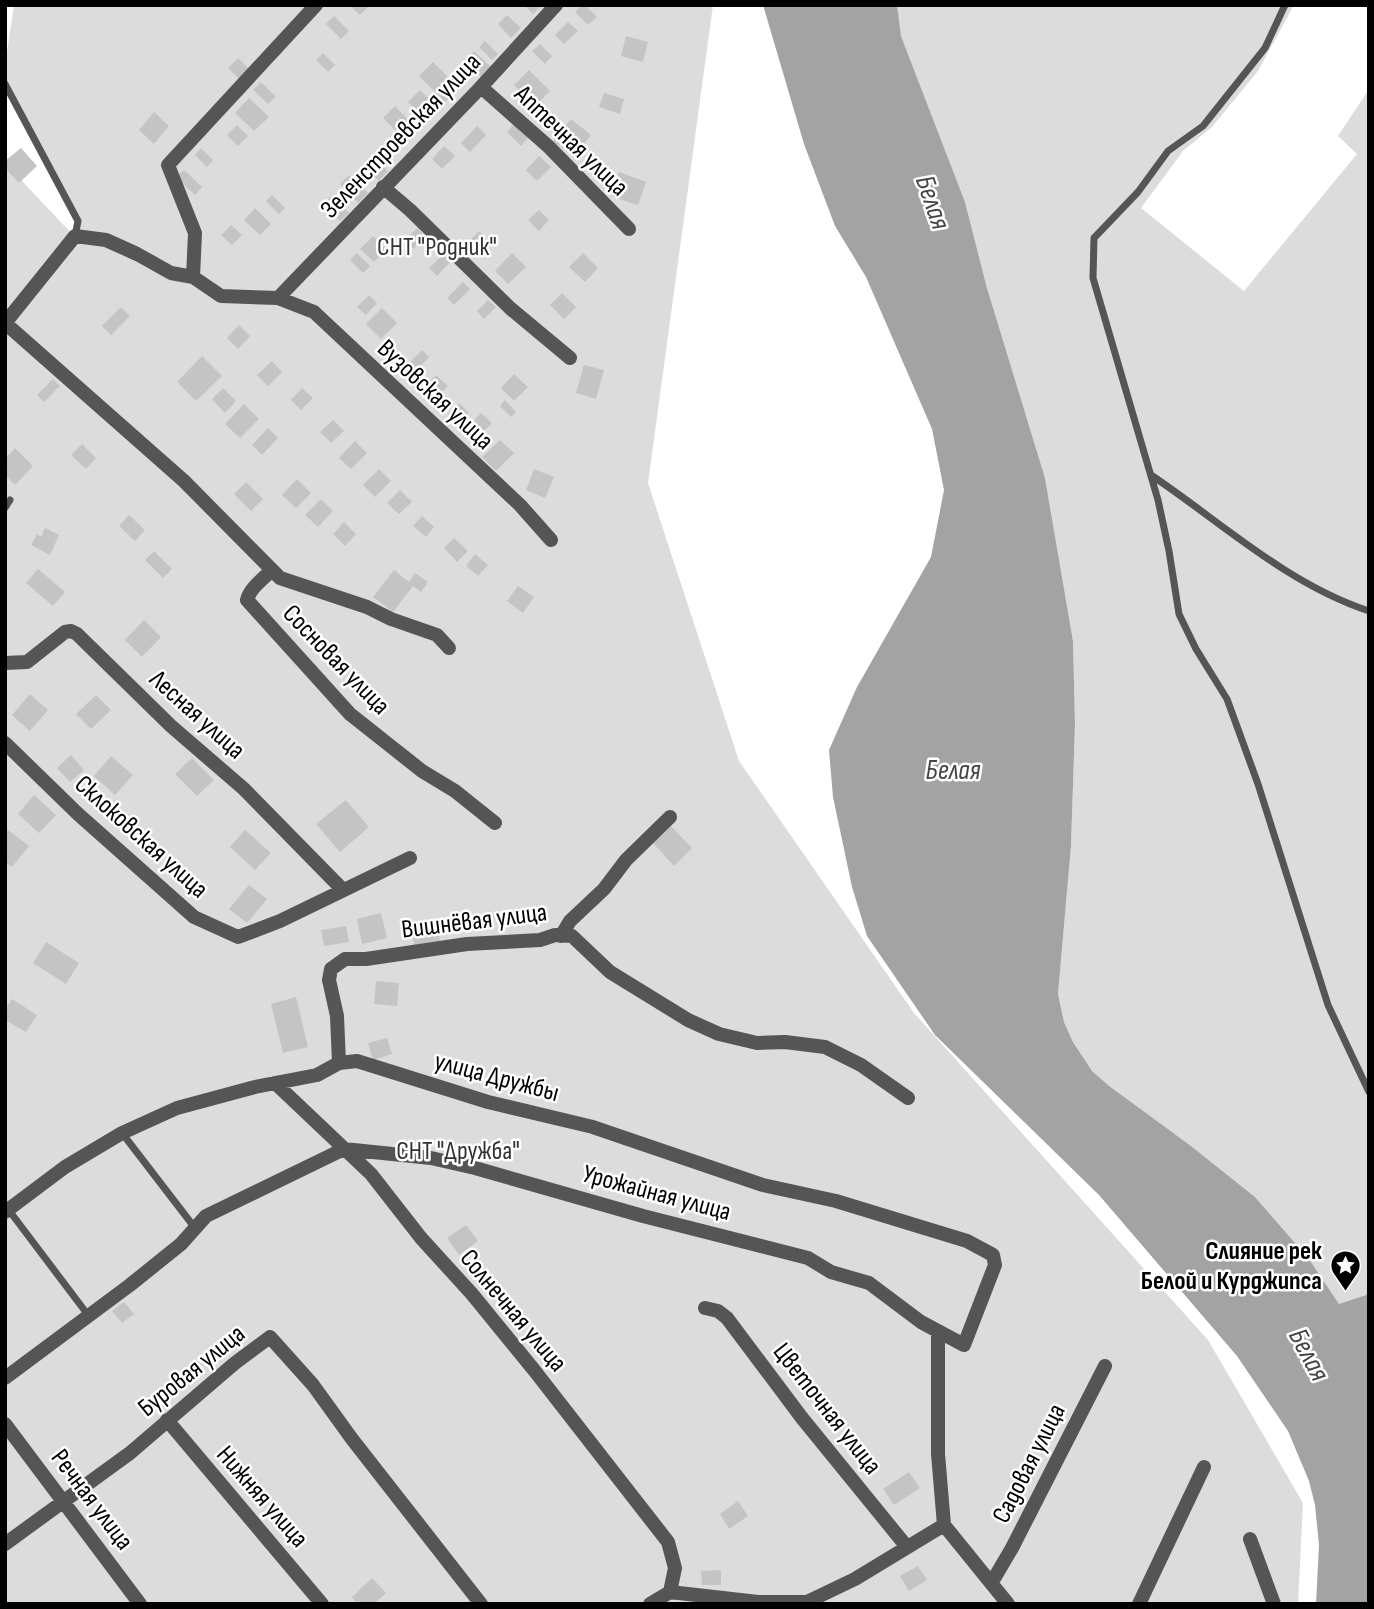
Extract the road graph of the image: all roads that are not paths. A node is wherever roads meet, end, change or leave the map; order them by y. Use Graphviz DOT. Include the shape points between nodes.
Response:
graph roads {
  1 [pos="316,5"];
  2 [pos="556,5"];
  3 [pos="1285,5"];
  4 [pos="5,84"];
  5 [pos="481,87"];
  6 [pos="383,187"];
  7 [pos="629,229"];
  8 [pos="75,236"];
  9 [pos="193,277"];
  10 [pos="278,298"];
  11 [pos="5,323"];
  12 [pos="570,358"];
  13 [pos="1150,474"];
  14 [pos="10,500"];
  15 [pos="5,508"];
  16 [pos="551,540"];
  17 [pos="272,570"];
  18 [pos="1369,611"];
  19 [pos="450,648"];
  20 [pos="5,663"];
  21 [pos="5,743"];
  22 [pos="670,817"];
  23 [pos="495,823"];
  24 [pos="410,858"];
  25 [pos="343,890"];
  26 [pos="561,936"];
  27 [pos="339,1063"];
  28 [pos="275,1083"];
  29 [pos="1369,1091"];
  30 [pos="908,1098"];
  31 [pos="122,1133"];
  32 [pos="344,1149"];
  33 [pos="7,1210"];
  34 [pos="195,1228"];
  35 [pos="705,1308"];
  36 [pos="88,1315"];
  37 [pos="938,1332"];
  38 [pos="964,1345"];
  39 [pos="1105,1366"];
  40 [pos="5,1378"];
  41 [pos="167,1420"];
  42 [pos="5,1424"];
  43 [pos="1204,1467"];
  44 [pos="64,1500"];
  45 [pos="944,1524"];
  46 [pos="1250,1539"];
  47 [pos="5,1544"];
  48 [pos="906,1547"];
  49 [pos="992,1582"];
  50 [pos="670,1592"];
  51 [pos="140,1604"];
  52 [pos="322,1604"];
  53 [pos="481,1604"];
  54 [pos="650,1604"];
  55 [pos="1008,1604"];
  56 [pos="1139,1604"];
  57 [pos="1274,1604"];
  1 -- 9 [label="street" via="168,165 194,233"];
  2 -- 5 [label="street, Зеленстроевская улица"];
  3 -- 13 [label="lane" via="1265,48 1203,126 1168,151 1138,192 1094,238 1093,278"];
  4 -- 8 [label="lane" via="78,221"];
  5 -- 6 [label="street, Зеленстроевская улица"];
  5 -- 7 [label="street, Аптечная улица" via="549,146"];
  6 -- 10 [label="street, Зеленстроевская улица"];
  6 -- 12 [label="street" via="511,309"];
  8 -- 9 [label="street" via="106,240 171,273"];
  8 -- 11 [label="street"];
  9 -- 10 [label="street, Вузовская улица" via="221,296"];
  10 -- 16 [label="street, Вузовская улица" via="314,312 520,505"];
  11 -- 17 [label="street, Сосновая улица" via="184,481"];
  13 -- 18 [label="lane" via="1292,574 1338,601"];
  13 -- 29 [label="lane" via="1179,614 1227,699 1328,1005"];
  14 -- 15 [label="lane"];
  17 -- 19 [label="street, Сосновая улица" via="280,578 437,635"];
  17 -- 23 [label="street, Сосновая улица" via="247,600 272,629 350,714"];
  20 -- 25 [label="street, Лесная улица" via="27,662 65,632 77,634 244,789"];
  21 -- 25 [label="street, Склоковская улица" via="194,917 238,937"];
  22 -- 26 [label="street, Вишнёвая улица"];
  24 -- 25 [label="street, Склоковская улица"];
  26 -- 27 [label="street, Вишнёвая улица" via="345,960 331,969 329,980 337,1016"];
  26 -- 30 [label="street" via="572,936 610,972 688,1020 757,1043 825,1047 861,1065"];
  27 -- 28 [label="street, улица Дружбы" via="317,1075"];
  27 -- 38 [label="street, улица Дружбы" via="357,1061 593,1127 763,1185 836,1201 967,1241 993,1255 995,1265"];
  28 -- 31 [label="street, улица Дружбы" via="177,1108"];
  28 -- 32 [label="street, Солнечная улица"];
  31 -- 33 [label="street, улица Дружбы"];
  31 -- 34 [label="lane"];
  32 -- 34 [label="street" via="206,1216"];
  32 -- 37 [label="street, Урожайная улица" via="453,1163 808,1258 831,1272 869,1283"];
  32 -- 50 [label="street, Солнечная улица" via="480,1303 668,1542 674,1568"];
  33 -- 36 [label="lane"];
  34 -- 36 [label="street" via="181,1244"];
  35 -- 48 [label="street, Цветочная улица" via="727,1318"];
  36 -- 40 [label="street"];
  37 -- 38 [label="street, Урожайная улица"];
  37 -- 45 [label="street" via="938,1454"];
  39 -- 49 [label="street, Садовая улица"];
  41 -- 44 [label="street, Буровая улица"];
  41 -- 52 [label="street, Нижняя улица"];
  41 -- 53 [label="street, Буровая улица" via="270,1337 313,1385"];
  42 -- 44 [label="street, Речная улица"];
  43 -- 56 [label="street"];
  44 -- 47 [label="street, Буровая улица"];
  44 -- 51 [label="street, Речная улица"];
  45 -- 48 [label="street"];
  45 -- 49 [label="street"];
  46 -- 57 [label="street"];
  48 -- 50 [label="street" via="807,1602 758,1602"];
  49 -- 55 [label="street"];
  50 -- 54 [label="street"];
}
